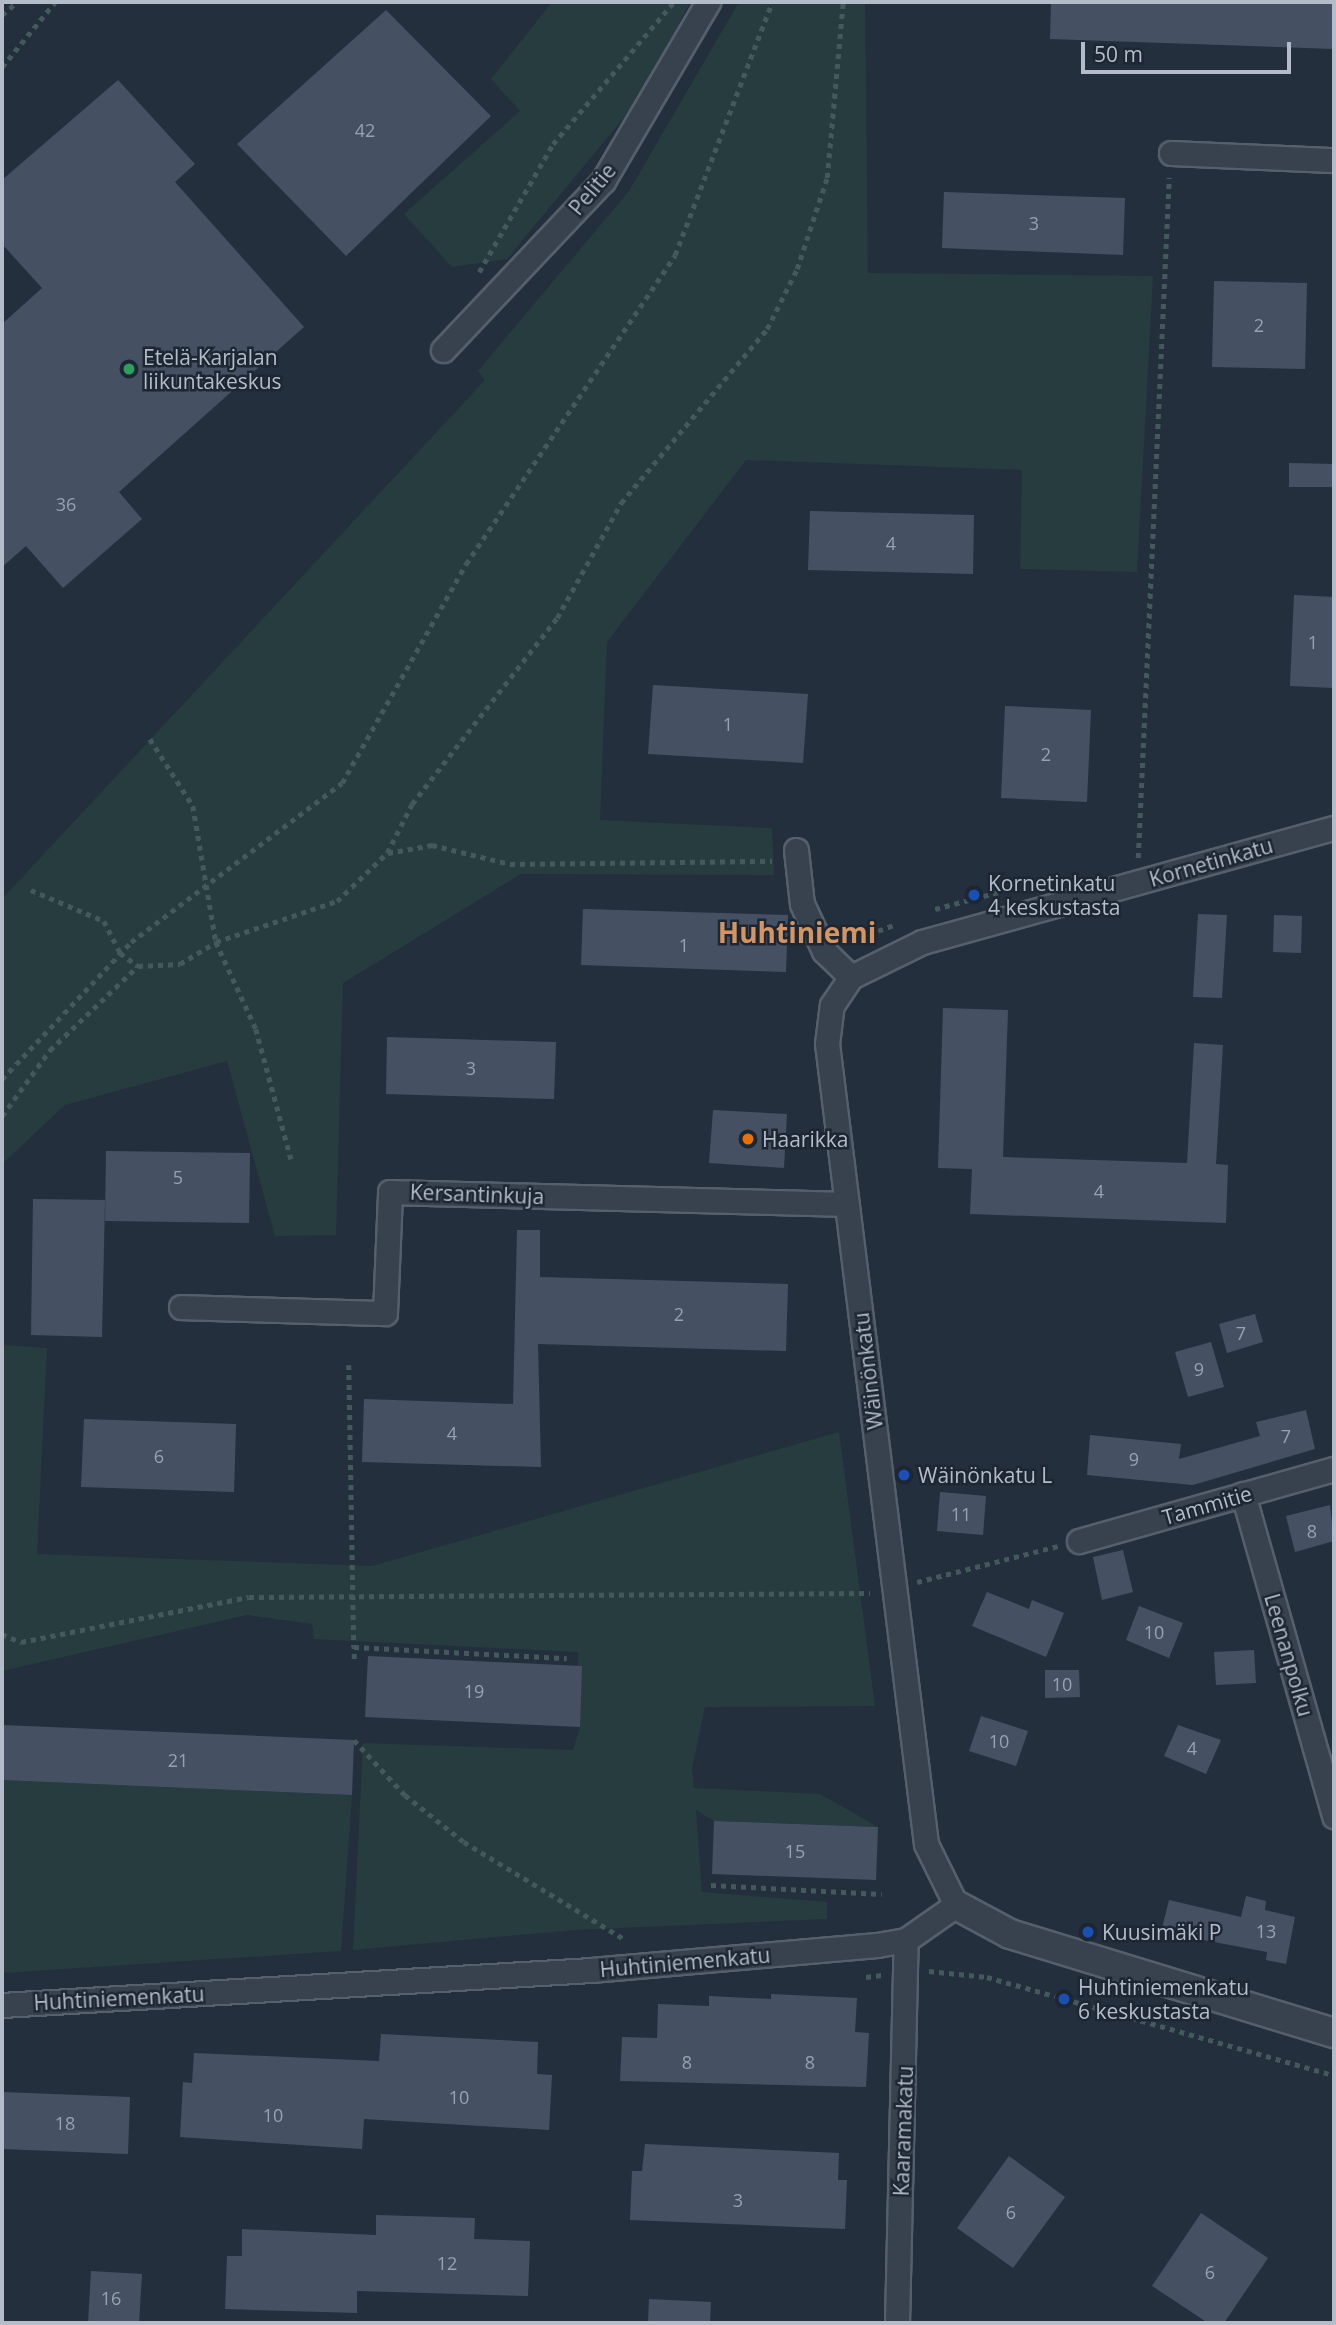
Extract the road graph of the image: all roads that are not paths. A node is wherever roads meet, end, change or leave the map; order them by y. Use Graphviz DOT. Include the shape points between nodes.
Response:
graph roads {
  1 [pos="708,2"];
  2 [pos="1171,153"];
  3 [pos="1334,160"];
  4 [pos="443,350"];
  5 [pos="1334,828"];
  6 [pos="796,856"];
  7 [pos="851,977"];
  8 [pos="847,1205"];
  9 [pos="180,1307"];
  10 [pos="1334,1469"];
  11 [pos="1243,1494"];
  12 [pos="1079,1541"];
  13 [pos="1334,1816"];
  14 [pos="956,1905"];
  15 [pos="906,1940"];
  16 [pos="2,2005"];
  17 [pos="1334,2033"];
  18 [pos="897,2323"];
  1 -- 4 [label="street, Pelitie" via="603,181"];
  2 -- 3 [label="street"];
  5 -- 7 [label="street, Kornetinkatu" via="922,942"];
  6 -- 7 [label="street" via="802,904 824,951"];
  7 -- 8 [label="street, Wäinönkatu" via="832,1005 827,1044"];
  8 -- 9 [label="street, Kersantinkuja" via="390,1192 385,1313"];
  8 -- 14 [label="street, Wäinönkatu" via="926,1844"];
  10 -- 11 [label="street, Tammitie"];
  11 -- 12 [label="street, Tammitie"];
  11 -- 13 [label="street, Leenanpolku"];
  14 -- 15 [label="street, Huhtiniemenkatu"];
  14 -- 17 [label="street" via="1010,1934"];
  15 -- 16 [label="street, Huhtiniemenkatu" via="591,1970"];
  15 -- 18 [label="street, Kaaramakatu"];
}
